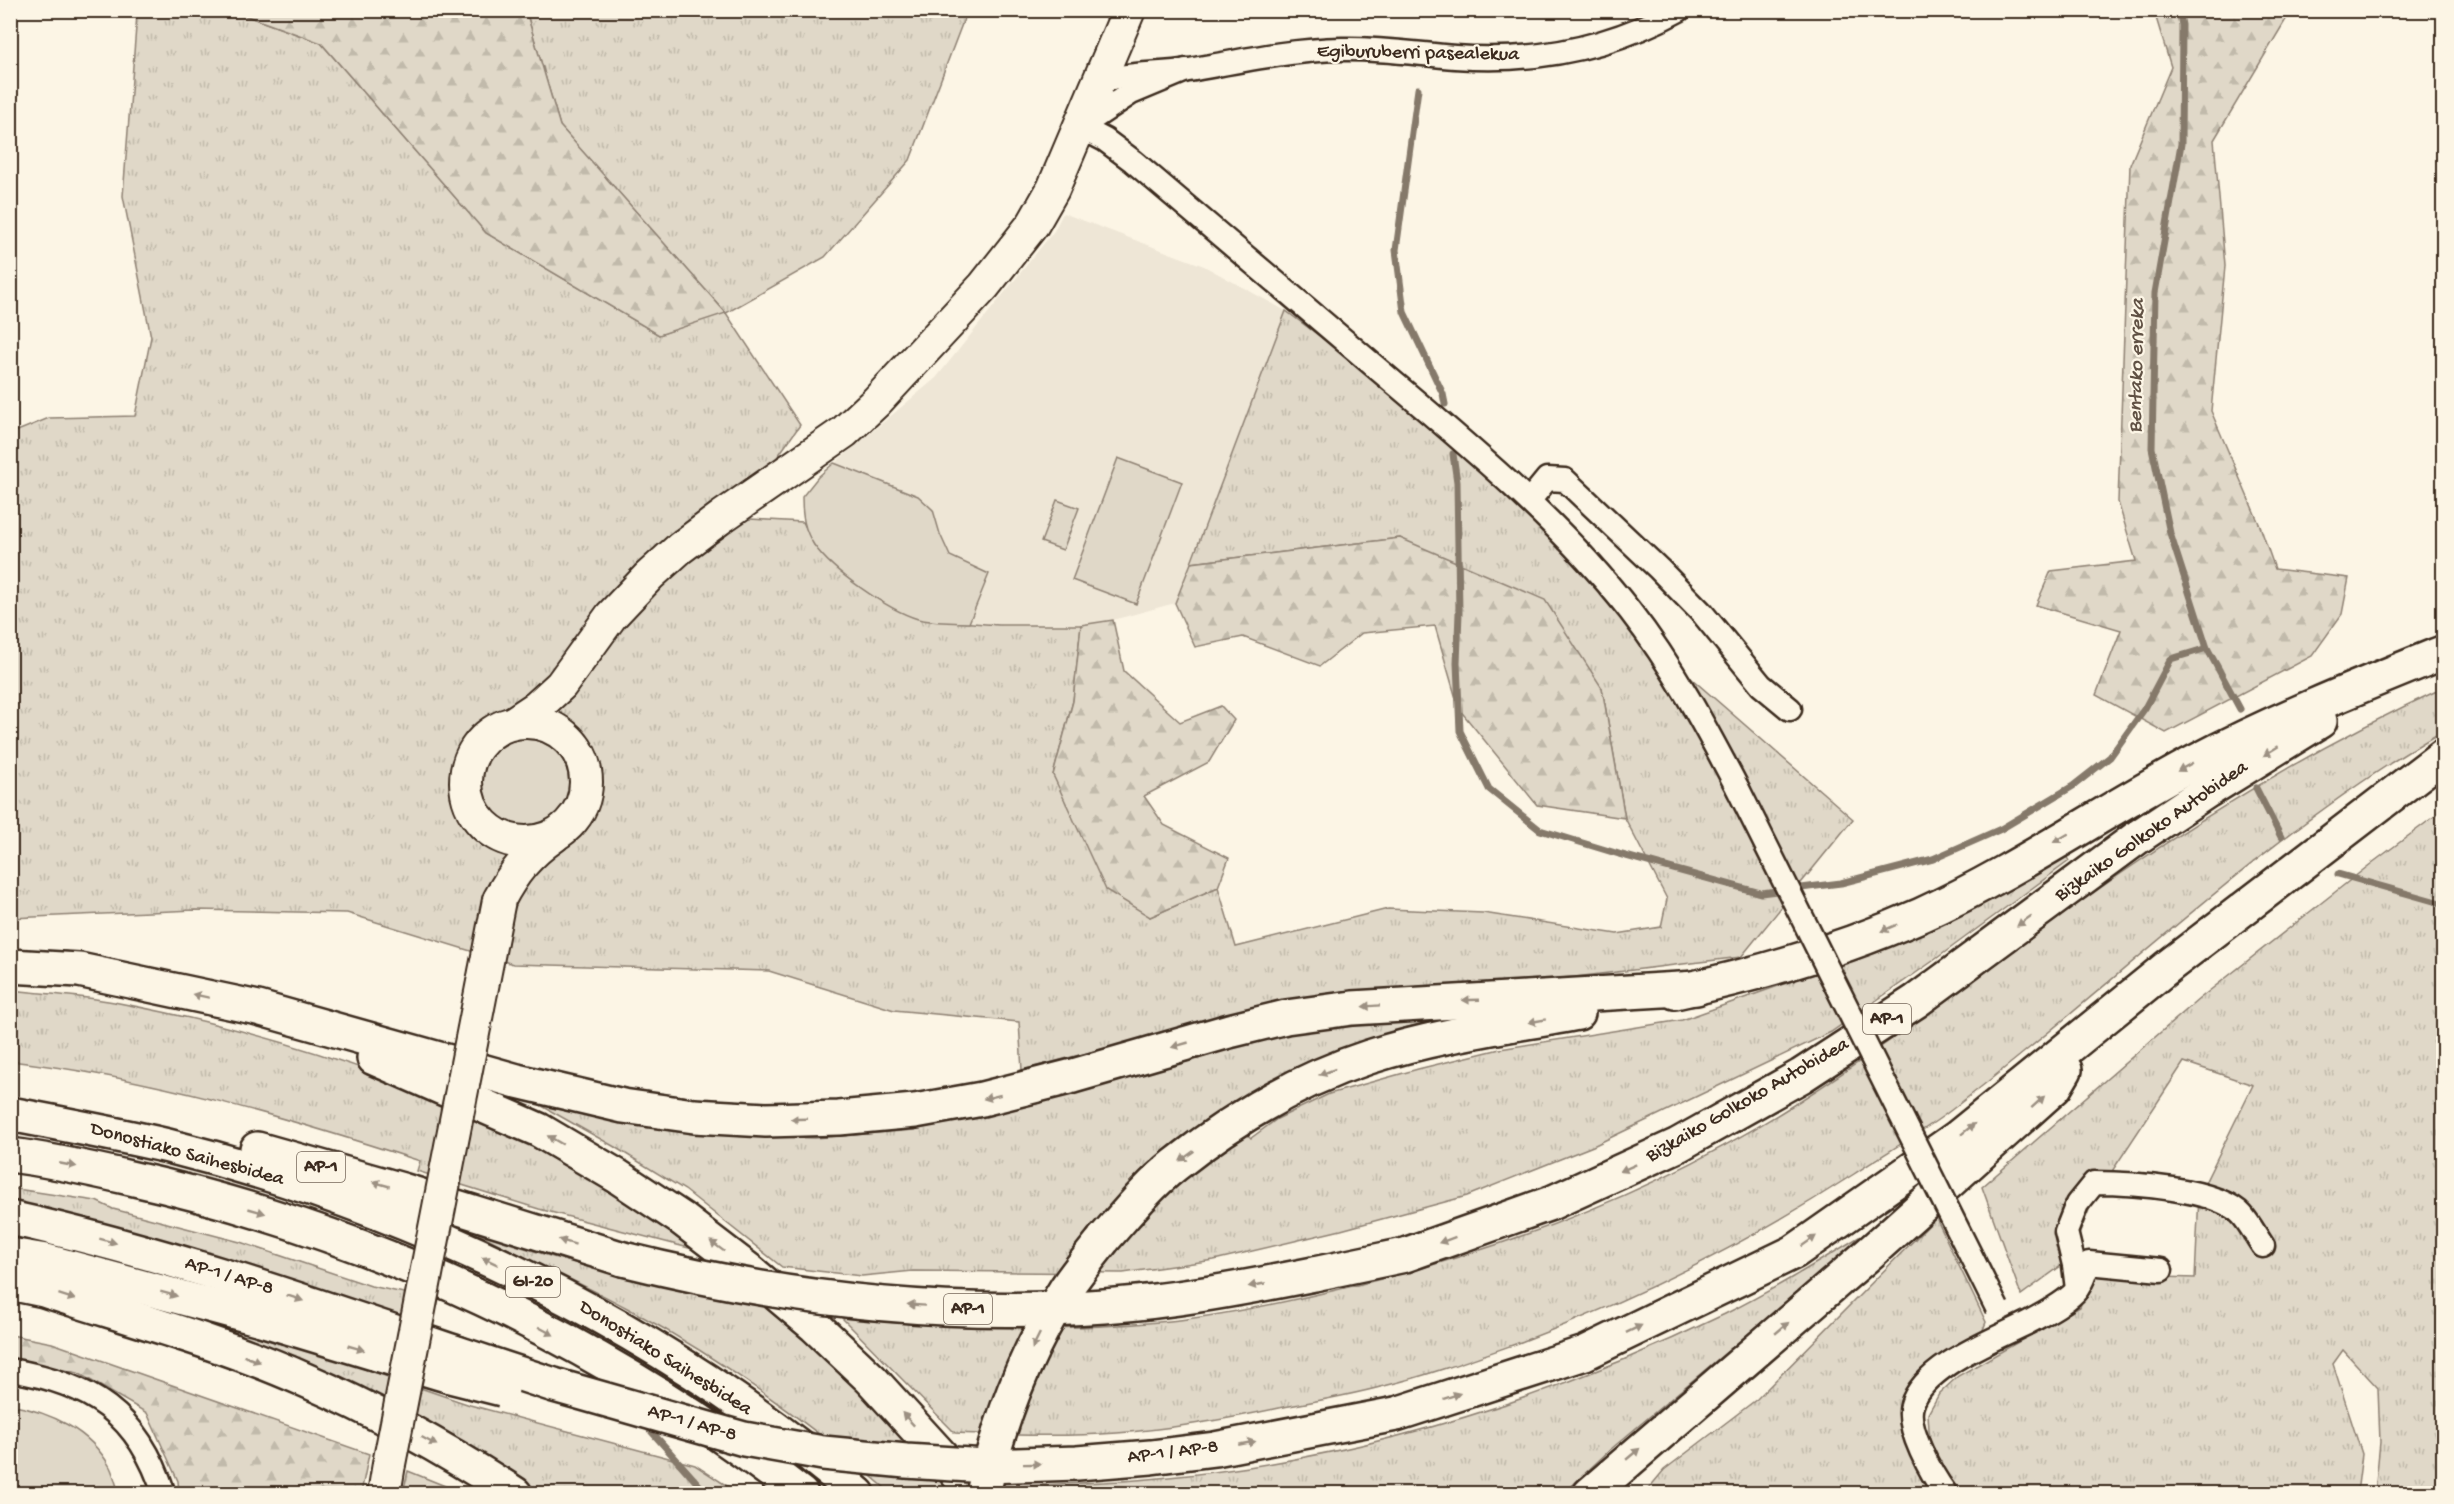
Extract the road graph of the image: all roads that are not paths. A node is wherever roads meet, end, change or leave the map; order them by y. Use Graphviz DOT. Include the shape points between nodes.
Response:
graph roads {
  1 [pos="1129,10"];
  2 [pos="1679,10"];
  3 [pos="1186,70"];
  4 [pos="1093,94"];
  5 [pos="1080,127"];
  6 [pos="1529,501"];
  7 [pos="2444,652"];
  8 [pos="2411,665"];
  9 [pos="575,668"];
  10 [pos="1790,709"];
  11 [pos="513,723"];
  12 [pos="575,748"];
  13 [pos="2444,755"];
  14 [pos="486,826"];
  15 [pos="555,835"];
  16 [pos="499,900"];
  17 [pos="10,966"];
  18 [pos="1697,987"];
  19 [pos="258,1008"];
  20 [pos="2086,1034"];
  21 [pos="10,1113"];
  22 [pos="10,1155"];
  23 [pos="10,1218"];
  24 [pos="2263,1246"];
  25 [pos="10,1255"];
  26 [pos="2161,1270"];
  27 [pos="10,1283"];
  28 [pos="2077,1290"];
  29 [pos="2009,1332"];
  30 [pos="453,1364"];
  31 [pos="10,1370"];
  32 [pos="387,1479"];
  33 [pos="164,1494"];
  34 [pos="515,1494"];
  35 [pos="801,1494"];
  36 [pos="858,1494"];
  37 [pos="976,1494"];
  38 [pos="983,1494"];
  39 [pos="1590,1494"];
  40 [pos="1946,1494"];
  1 -- 4 [label="street"];
  2 -- 3 [label="street, Egiburuberri pasealekua" via="1605,42 1545,55 1484,59 1343,49 1276,54"];
  3 -- 4 [label="street, Egiburuberri pasealekua" via="1112,78"];
  3 -- 5 [label="street, Egiburuberri pasealekua" via="1131,93"];
  4 -- 5 [label="street"];
  5 -- 6 [label="street" via="1133,161"];
  5 -- 9 [label="street" via="1033,224 984,286 899,379 844,432 680,548 611,616"];
  6 -- 10 [label="street" via="1547,479 1565,480 1659,569 1703,614 1761,685"];
  6 -- 29 [label="street, bridge" via="1630,610 1669,665 1738,789"];
  7 -- 8 [label="highway, AP-1"];
  8 -- 18 [label="highway, one-way" via="2271,724 2195,762 1994,878 1923,914 1852,944 1776,969"];
  8 -- 21 [label="highway, Bizkaiko Golkoko Autobidea / AP-1, one-way, bridge" via="2148,830 1906,1007 1801,1076 1678,1145 1551,1203 1417,1251 1314,1274 1168,1300 1104,1306 967,1309 878,1302 684,1274 254,1148 128,1120"];
  9 -- 11 [label="street" via="546,700"];
  9 -- 12 [label="street" via="569,708"];
  11 -- 12 [label="street" via="544,724 558,730"];
  11 -- 14 [label="street" via="495,730 481,742 466,776 467,795"];
  12 -- 15 [label="street" via="586,772 586,791 570,824"];
  13 -- 20 [label="highway" via="2287,873"];
  14 -- 15 [label="street" via="501,837 520,842"];
  14 -- 16 [label="street" via="496,859"];
  15 -- 16 [label="street" via="519,867"];
  16 -- 32 [label="street, bridge"];
  19 -- 17 [label="highway, one-way" via="79,970"];
  18 -- 19 [label="highway, one-way" via="1341,1009 1229,1031 982,1099 915,1111 766,1120 694,1116 623,1106 517,1081"];
  18 -- 38 [label="highway, one-way, bridge" via="1467,1033 1371,1057 1319,1075 1269,1099 1175,1165 1103,1240 1042,1329 1017,1381 994,1445"];
  37 -- 19 [label="highway, one-way" via="871,1379 823,1334 682,1219 539,1130"];
  30 -- 20 [label="highway, AP-1 / AP-8, one-way, bridge" via="645,1423 823,1453 986,1466 1077,1463 1215,1449 1396,1414 1585,1353 1794,1252 1958,1137"];
  39 -- 20 [label="highway, one-way" via="2055,1087"];
  36 -- 21 [label="highway, Donostiako Saihesbidea / GI-20, one-way" via="770,1425 686,1369 600,1317 444,1240 286,1181 198,1155"];
  22 -- 35 [label="highway, Donostiako Saihesbidea / GI-20, one-way" via="191,1191 275,1216 432,1274 579,1348 665,1399 743,1449"];
  23 -- 30 [label="highway, AP-1 / AP-8, one-way" via="178,1261"];
  24 -- 28 [label="street" via="2241,1213 2214,1200 2187,1190 2094,1183 2077,1204 2066,1232"];
  25 -- 30 [label="highway, one-way"];
  26 -- 28 [label="street" via="2089,1263"];
  27 -- 34 [label="highway, one-way" via="44,1290 302,1378 458,1457"];
  28 -- 29 [label="street" via="2056,1308"];
  29 -- 40 [label="street" via="1941,1367 1917,1393 1911,1408 1916,1441"];
  31 -- 33 [label="street" via="63,1381 104,1403 137,1436"];
}
